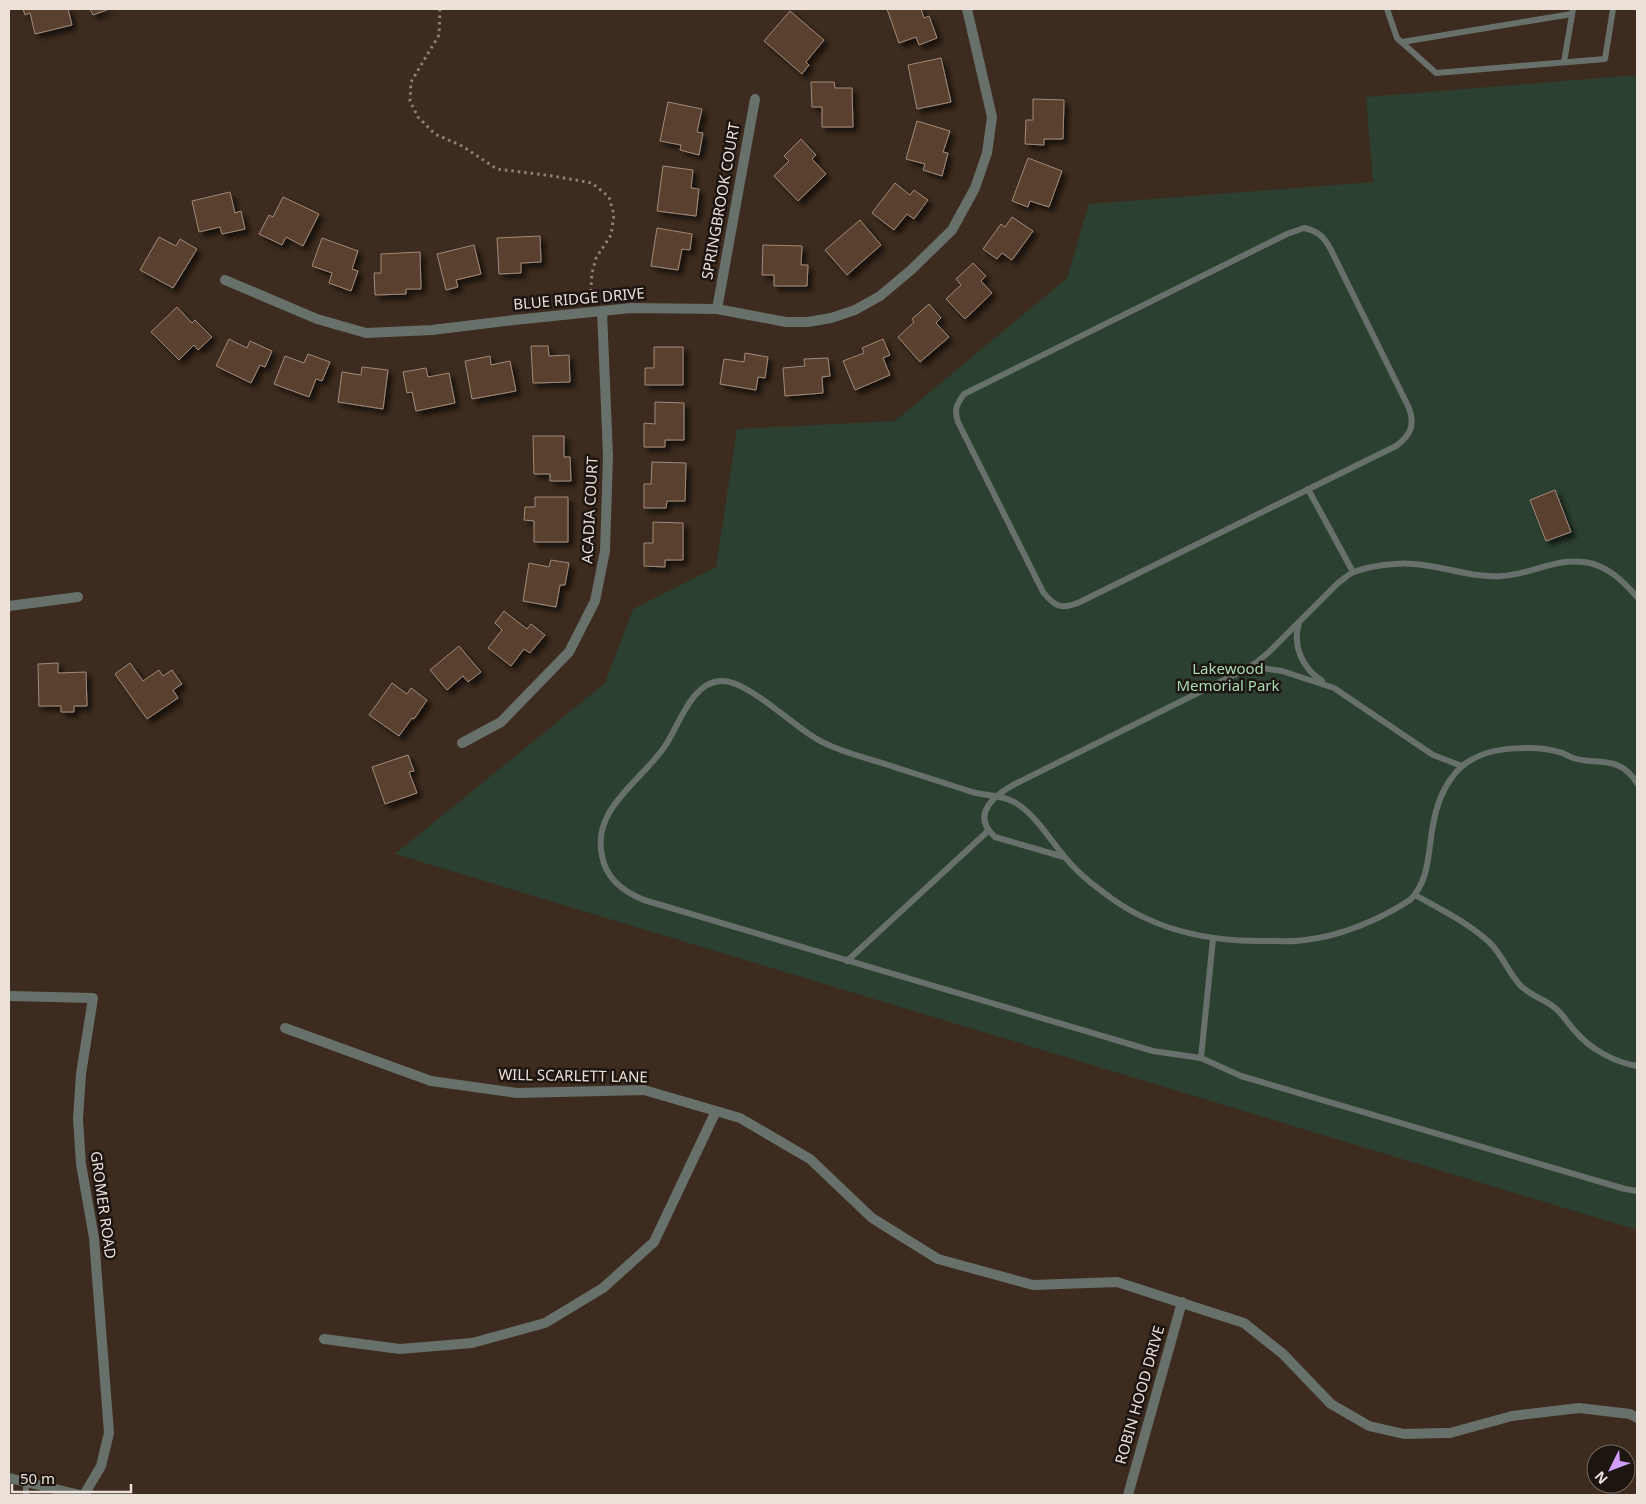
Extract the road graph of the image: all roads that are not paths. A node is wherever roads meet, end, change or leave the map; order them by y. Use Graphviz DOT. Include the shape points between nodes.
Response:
graph roads {
  1 [pos="967,9"];
  2 [pos="1387,9"];
  3 [pos="1613,9"];
  4 [pos="1572,12"];
  5 [pos="1402,42"];
  6 [pos="1564,62"];
  7 [pos="755,99"];
  8 [pos="225,280"];
  9 [pos="717,309"];
  10 [pos="602,311"];
  11 [pos="1308,489"];
  12 [pos="1353,572"];
  13 [pos="78,597"];
  14 [pos="1637,597"];
  15 [pos="9,606"];
  16 [pos="1300,620"];
  17 [pos="1246,669"];
  18 [pos="1334,688"];
  19 [pos="462,743"];
  20 [pos="1462,766"];
  21 [pos="1637,783"];
  22 [pos="995,797"];
  23 [pos="988,831"];
  24 [pos="1064,857"];
  25 [pos="1415,895"];
  26 [pos="1213,939"];
  27 [pos="847,960"];
  28 [pos="9,996"];
  29 [pos="285,1028"];
  30 [pos="1201,1058"];
  31 [pos="1637,1066"];
  32 [pos="716,1111"];
  33 [pos="1637,1191"];
  34 [pos="1182,1302"];
  35 [pos="324,1339"];
  36 [pos="1637,1418"];
  37 [pos="9,1478"];
  38 [pos="26,1481"];
  39 [pos="26,1495"];
  40 [pos="80,1495"];
  41 [pos="84,1495"];
  42 [pos="1128,1495"];
  1 -- 9 [label="street, BLUE RIDGE DRIVE" via="992,117 987,153 975,188 952,230 880,296 855,310 808,322 786,322"];
  2 -- 5 [label="lane" via="1397,38"];
  3 -- 6 [label="lane" via="1605,58"];
  4 -- 5 [label="lane"];
  4 -- 6 [label="lane"];
  5 -- 6 [label="lane" via="1436,73"];
  7 -- 9 [label="street, SPRINGBROOK COURT"];
  8 -- 10 [label="street, BLUE RIDGE DRIVE" via="317,319 366,332 432,330"];
  9 -- 10 [label="street, BLUE RIDGE DRIVE"];
  10 -- 19 [label="street, ACADIA COURT" via="608,456 606,551 595,601 569,652 501,722"];
  11 -- 11 [label="lane" via="1080,602 1059,606 1043,592 958,422 955,406 964,394 1304,228 1320,233 1330,248 1409,408 1412,424 1410,433 1396,446"];
  11 -- 12 [label="lane"];
  12 -- 14 [label="lane" via="1413,564 1474,576 1504,576 1549,565 1584,562 1609,571"];
  12 -- 16 [label="lane"];
  13 -- 15 [label="street"];
  16 -- 17 [label="lane" via="1269,652"];
  16 -- 18 [label="lane" via="1296,632 1300,657 1317,678"];
  17 -- 18 [label="lane" via="1282,671"];
  17 -- 22 [label="lane" via="1017,782"];
  18 -- 20 [label="lane" via="1433,754"];
  20 -- 21 [label="lane" via="1474,758 1498,751 1544,749 1573,758 1616,764"];
  20 -- 25 [label="lane" via="1444,790 1436,808 1424,879"];
  22 -- 23 [label="lane" via="984,814"];
  22 -- 24 [label="lane" via="1016,802 1030,814"];
  22 -- 27 [label="lane" via="829,745 733,683 714,682 698,690 666,744 614,804 603,825 600,840 603,864 625,890 644,900"];
  23 -- 24 [label="lane" via="1004,841"];
  23 -- 27 [label="lane"];
  24 -- 26 [label="lane" via="1104,893 1145,918 1174,930"];
  25 -- 26 [label="lane" via="1371,921 1324,936 1281,941"];
  25 -- 31 [label="lane" via="1478,932 1501,956 1520,985 1554,1006 1577,1034 1593,1047 1612,1059"];
  26 -- 30 [label="lane"];
  27 -- 30 [label="lane" via="1154,1051"];
  28 -- 41 [label="street, GROMER ROAD" via="92,998 78,1119 94,1238 109,1433 101,1466"];
  29 -- 32 [label="street, WILL SCARLETT LANE" via="431,1081 518,1093 644,1090"];
  30 -- 33 [label="lane" via="1240,1076"];
  32 -- 34 [label="street, WILL SCARLETT LANE" via="740,1118 810,1159 872,1218 938,1260 1032,1285 1117,1282"];
  32 -- 35 [label="street" via="654,1242 603,1288 545,1322 472,1343 400,1349"];
  34 -- 36 [label="street, WILL SCARLETT LANE" via="1244,1323 1283,1354 1331,1404 1370,1426 1404,1434 1450,1433 1512,1416 1578,1408 1630,1414"];
  34 -- 42 [label="street, ROBIN HOOD DRIVE"];
  37 -- 38 [label="street"];
  38 -- 39 [label="lane"];
  38 -- 40 [label="street"];
}
